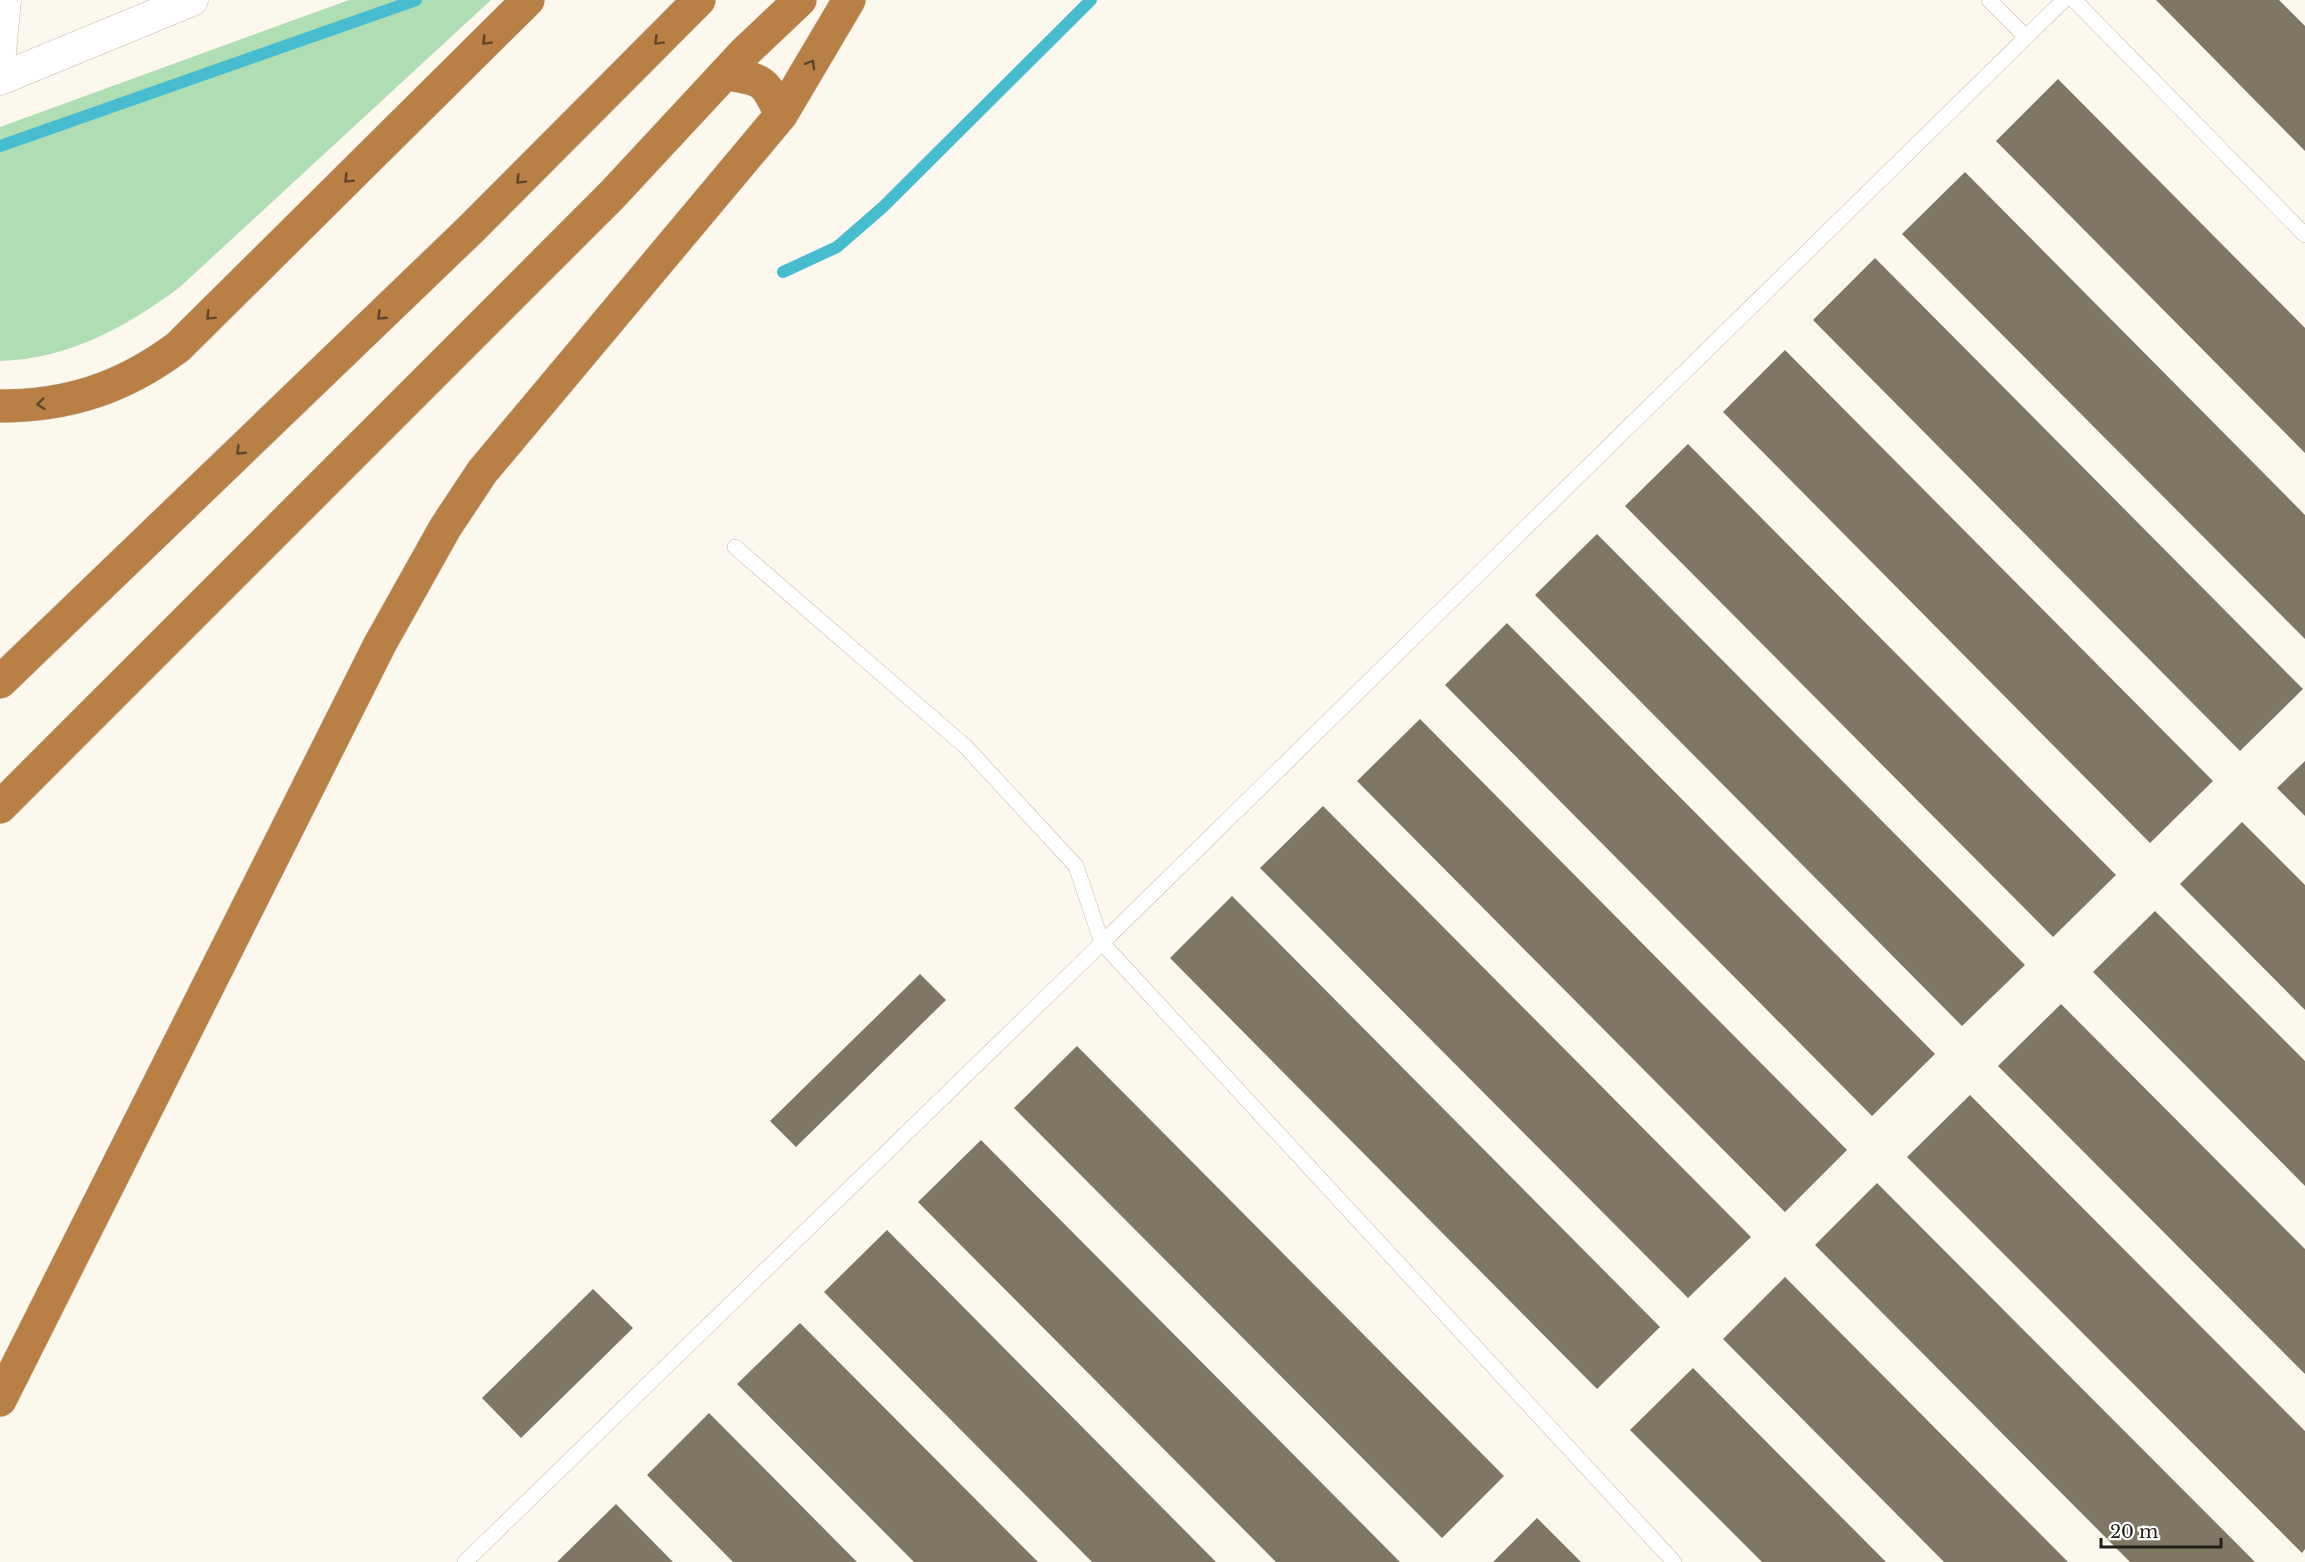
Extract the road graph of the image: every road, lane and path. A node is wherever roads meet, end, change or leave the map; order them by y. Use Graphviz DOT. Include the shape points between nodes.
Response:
graph roads {
  1 [pos="5,0"];
  2 [pos="192,0"];
  3 [pos="528,0"];
  4 [pos="699,0"];
  5 [pos="765,0"];
  6 [pos="800,0"];
  7 [pos="849,0"];
  8 [pos="1989,0"];
  9 [pos="2064,0"];
  10 [pos="2074,0"];
  11 [pos="2026,37"];
  12 [pos="0,52"];
  13 [pos="734,64"];
  14 [pos="0,79"];
  15 [pos="781,115"];
  16 [pos="2305,235"];
  17 [pos="0,406"];
  18 [pos="735,547"];
  19 [pos="0,682"];
  20 [pos="0,807"];
  21 [pos="1102,943"];
  22 [pos="0,1400"];
  23 [pos="465,1562"];
  24 [pos="1674,1562"];
  1 -- 12 [label="street"];
  2 -- 14 [label="street"];
  3 -- 17 [label="highway, one-way" via="178,347 150,368 86,396"];
  4 -- 19 [label="highway, one-way" via="471,229"];
  5 -- 13 [label="highway"];
  6 -- 13 [label="highway"];
  15 -- 7 [label="highway, one-way"];
  8 -- 11 [label="lane"];
  9 -- 11 [label="lane"];
  10 -- 16 [label="lane"];
  11 -- 21 [label="lane"];
  13 -- 15 [label="highway" via="762,82"];
  13 -- 20 [label="highway" via="612,195"];
  15 -- 22 [label="highway" via="482,472 445,528 380,644"];
  18 -- 21 [label="lane" via="966,747 1076,866"];
  21 -- 23 [label="lane"];
  21 -- 24 [label="lane"];
}
